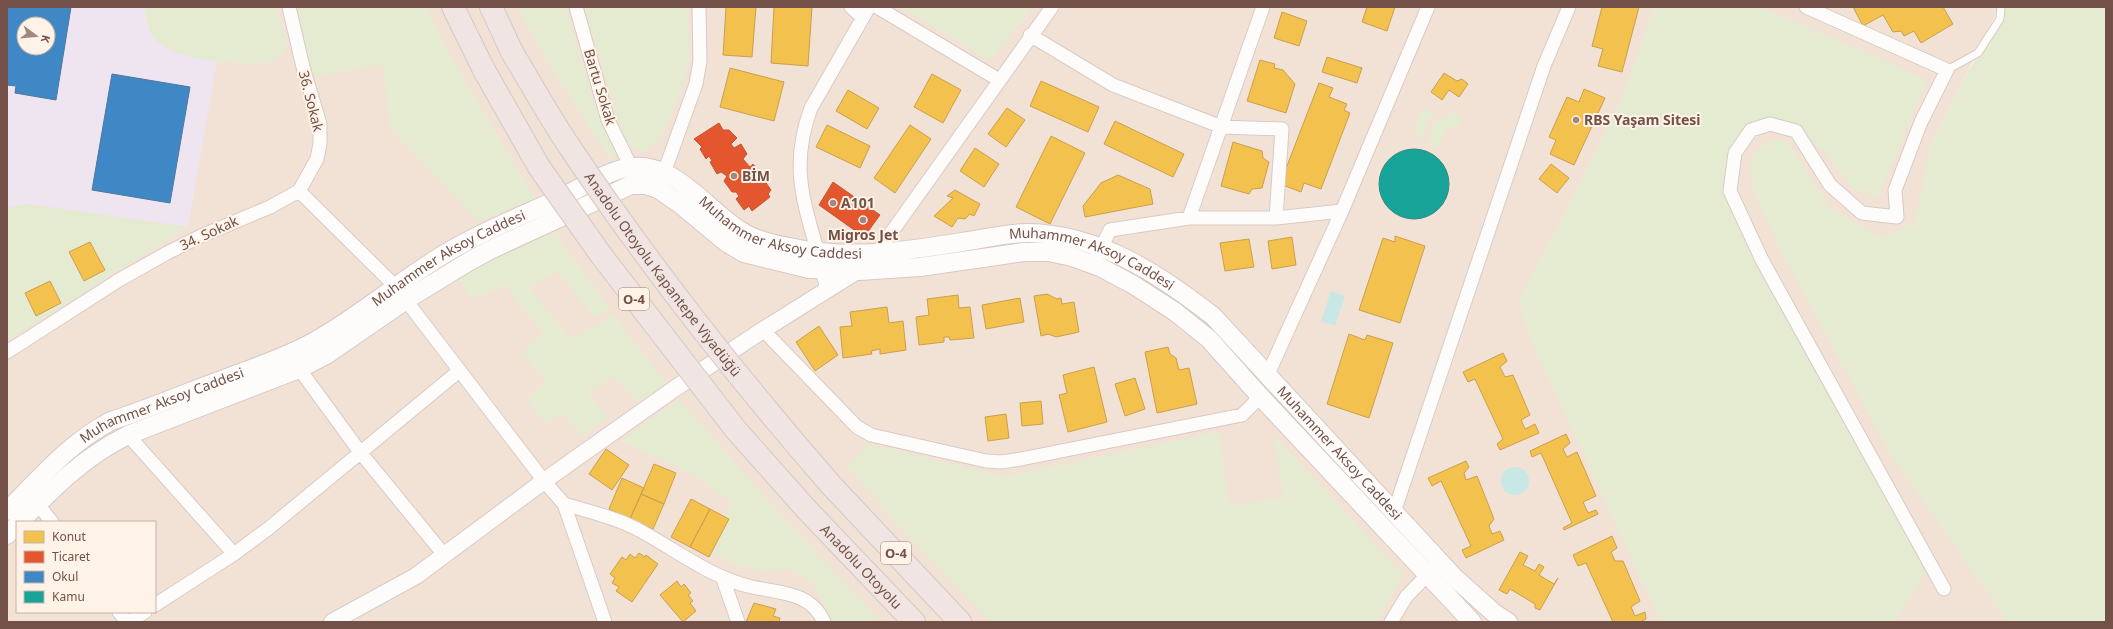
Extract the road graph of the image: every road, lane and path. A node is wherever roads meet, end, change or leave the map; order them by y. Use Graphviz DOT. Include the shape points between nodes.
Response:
graph roads {
  1 [pos="289,7"];
  2 [pos="453,7"];
  3 [pos="491,7"];
  4 [pos="576,7"];
  5 [pos="699,7"];
  6 [pos="851,7"];
  7 [pos="877,7"];
  8 [pos="1052,7"];
  9 [pos="1262,7"];
  10 [pos="1428,7"];
  11 [pos="1570,7"];
  12 [pos="1806,7"];
  13 [pos="2001,7"];
  14 [pos="866,12"];
  15 [pos="1828,12"];
  16 [pos="1030,35"];
  17 [pos="1947,70"];
  18 [pos="999,80"];
  19 [pos="1222,127"];
  20 [pos="632,167"];
  21 [pos="661,181"];
  22 [pos="641,185"];
  23 [pos="299,191"];
  24 [pos="1342,211"];
  25 [pos="1188,218"];
  26 [pos="1276,218"];
  27 [pos="1101,247"];
  28 [pos="818,252"];
  29 [pos="876,254"];
  30 [pos="1092,264"];
  31 [pos="823,270"];
  32 [pos="859,271"];
  33 [pos="827,291"];
  34 [pos="400,293"];
  35 [pos="763,330"];
  36 [pos="7,352"];
  37 [pos="288,355"];
  38 [pos="299,369"];
  39 [pos="459,371"];
  40 [pos="1268,374"];
  41 [pos="1258,394"];
  42 [pos="128,435"];
  43 [pos="360,452"];
  44 [pos="544,481"];
  45 [pos="32,497"];
  46 [pos="564,504"];
  47 [pos="7,511"];
  48 [pos="1394,512"];
  49 [pos="20,521"];
  50 [pos="51,521"];
  51 [pos="16,526"];
  52 [pos="7,535"];
  53 [pos="234,554"];
  54 [pos="445,556"];
  55 [pos="1440,562"];
  56 [pos="1426,574"];
  57 [pos="723,579"];
  58 [pos="1944,588"];
  59 [pos="156,604"];
  60 [pos="120,613"];
  61 [pos="143,613"];
  62 [pos="128,622"];
  63 [pos="332,622"];
  64 [pos="605,622"];
  65 [pos="738,622"];
  66 [pos="824,622"];
  67 [pos="914,622"];
  68 [pos="960,622"];
  69 [pos="1391,622"];
  70 [pos="1472,622"];
  71 [pos="1508,622"];
  1 -- 23 [label="street, 36. Sokak" via="320,124 317,159"];
  2 -- 67 [label="highway, Anadolu Otoyolu / O-4, bridge" via="484,70 539,167 601,255 736,430 808,511"];
  3 -- 68 [label="highway, Anadolu Otoyolu Kapantepe Viyadüğü / O-4, bridge" via="512,52 566,141 629,233 698,326 763,407 831,485"];
  4 -- 20 [label="street, Bartu Sokak" via="608,120"];
  5 -- 21 [label="street" via="700,61 696,84"];
  6 -- 14 [label="street"];
  7 -- 18 [label="street"];
  8 -- 16 [label="street"];
  9 -- 19 [label="street"];
  10 -- 24 [label="street"];
  11 -- 48 [label="street" via="1544,66"];
  12 -- 15 [label="street"];
  13 -- 17 [label="lane" via="2000,18 1978,54"];
  14 -- 28 [label="street" via="811,108 800,146 801,190"];
  15 -- 17 [label="street"];
  16 -- 18 [label="street"];
  16 -- 19 [label="street" via="1113,85"];
  17 -- 58 [label="street" via="1921,122 1895,190 1897,217 1862,213 1830,186 1796,131 1770,124 1751,130 1735,153 1730,191 1762,260"];
  18 -- 29 [label="street"];
  19 -- 25 [label="street"];
  19 -- 26 [label="street" via="1282,129"];
  20 -- 21 [label="main road, Muhammer Aksoy Caddesi" via="649,168"];
  20 -- 22 [label="street, Bartu Sokak"];
  20 -- 34 [label="main road, Muhammer Aksoy Caddesi" via="620,169 496,226 445,254"];
  21 -- 22 [label="main road, Muhammer Aksoy Caddesi"];
  21 -- 28 [label="main road, Muhammer Aksoy Caddesi" via="680,182 743,233 766,242"];
  21 -- 31 [label="main road, Muhammer Aksoy Caddesi" via="680,204 727,243 744,253"];
  22 -- 34 [label="main road, Muhammer Aksoy Caddesi" via="631,185"];
  23 -- 34 [label="street"];
  23 -- 36 [label="street, 34. Sokak" via="270,207 201,236 160,257 119,280"];
  24 -- 26 [label="street"];
  24 -- 40 [label="street"];
  25 -- 26 [label="street"];
  25 -- 27 [label="street" via="1110,230"];
  27 -- 29 [label="main road, Muhammer Aksoy Caddesi" via="1059,235 1026,233"];
  27 -- 30 [label="street"];
  27 -- 40 [label="main road, Muhammer Aksoy Caddesi" via="1148,270 1195,302 1213,316"];
  28 -- 29 [label="main road, Muhammer Aksoy Caddesi"];
  28 -- 31 [label="street"];
  29 -- 32 [label="street"];
  30 -- 32 [label="main road, Muhammer Aksoy Caddesi" via="1049,252 1024,252 920,267"];
  30 -- 41 [label="main road, Muhammer Aksoy Caddesi" via="1132,284 1209,339"];
  31 -- 32 [label="main road, Muhammer Aksoy Caddesi"];
  31 -- 33 [label="street"];
  32 -- 33 [label="street"];
  33 -- 35 [label="street"];
  34 -- 37 [label="main road, Muhammer Aksoy Caddesi"];
  34 -- 38 [label="main road, Muhammer Aksoy Caddesi" via="343,344"];
  34 -- 39 [label="street"];
  35 -- 41 [label="street" via="857,427 871,435 986,461 1021,459 1242,415 1254,403"];
  35 -- 44 [label="street"];
  37 -- 38 [label="street"];
  37 -- 45 [label="main road, Muhammer Aksoy Caddesi" via="106,424 70,447"];
  38 -- 42 [label="main road, Muhammer Aksoy Caddesi"];
  38 -- 43 [label="street"];
  39 -- 43 [label="street"];
  39 -- 44 [label="street"];
  40 -- 41 [label="main road"];
  40 -- 48 [label="main road, Muhammer Aksoy Caddesi"];
  41 -- 56 [label="main road, Muhammer Aksoy Caddesi"];
  42 -- 45 [label="main road, Muhammer Aksoy Caddesi" via="110,444"];
  42 -- 53 [label="street"];
  43 -- 53 [label="street"];
  43 -- 54 [label="street"];
  44 -- 46 [label="street"];
  44 -- 54 [label="street"];
  45 -- 47 [label="main road, Muhammer Aksoy Caddesi"];
  45 -- 49 [label="main road, Muhammer Aksoy Caddesi"];
  45 -- 50 [label="street"];
  46 -- 57 [label="street" via="620,521"];
  46 -- 64 [label="street"];
  48 -- 55 [label="main road, Muhammer Aksoy Caddesi"];
  51 -- 52 [label="main road"];
  53 -- 59 [label="street"];
  54 -- 63 [label="street" via="391,591"];
  55 -- 56 [label="street"];
  55 -- 71 [label="main road, Muhammer Aksoy Caddesi" via="1494,613"];
  56 -- 69 [label="street" via="1406,598"];
  56 -- 70 [label="main road, Muhammer Aksoy Caddesi"];
  57 -- 65 [label="street"];
  57 -- 66 [label="street" via="795,595 813,605"];
  60 -- 62 [label="street"];
  61 -- 62 [label="street"];
}
